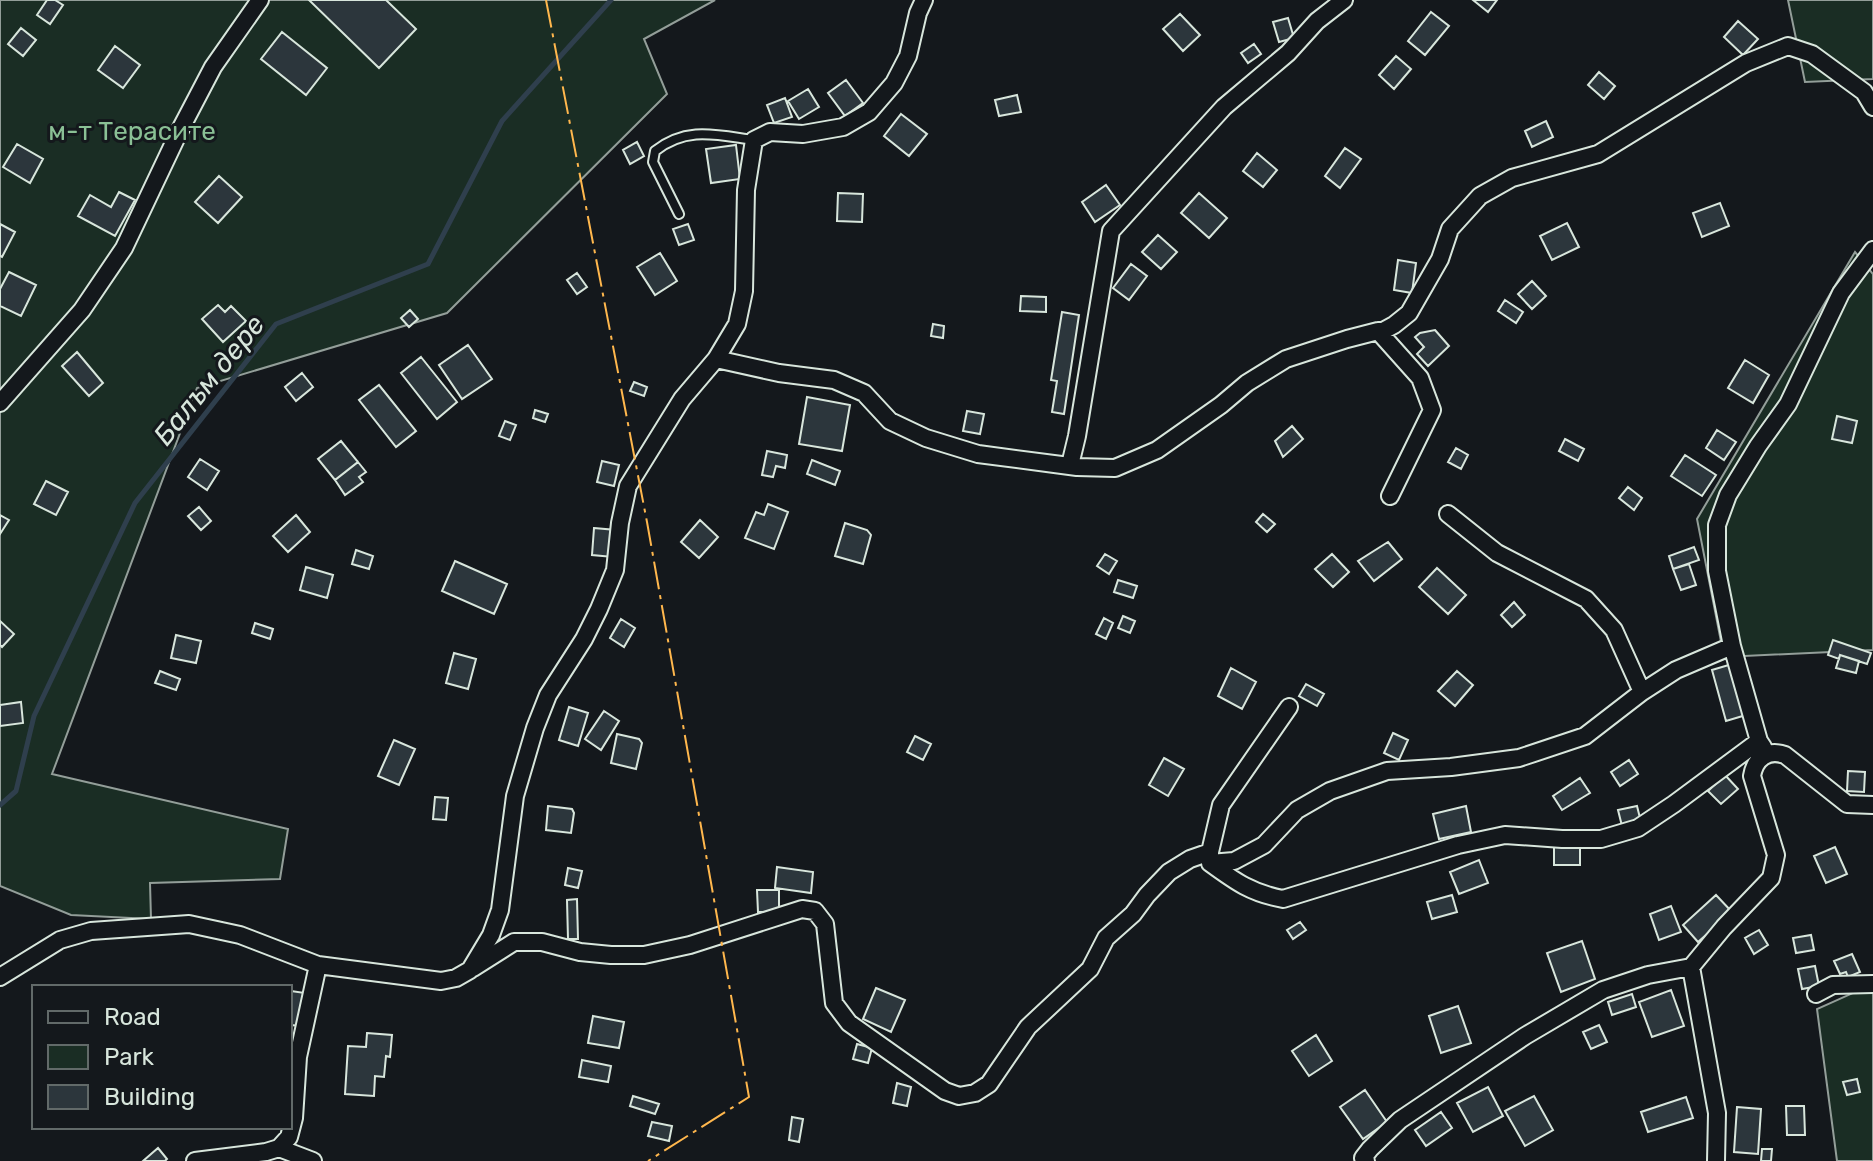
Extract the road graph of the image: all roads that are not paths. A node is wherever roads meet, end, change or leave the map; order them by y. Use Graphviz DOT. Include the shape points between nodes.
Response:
graph roads {
  1 [pos="260,0"];
  2 [pos="924,0"];
  3 [pos="1344,0"];
  4 [pos="1873,107"];
  5 [pos="754,140"];
  6 [pos="679,214"];
  7 [pos="1873,250"];
  8 [pos="1378,331"];
  9 [pos="716,359"];
  10 [pos="0,403"];
  11 [pos="1070,465"];
  12 [pos="1390,496"];
  13 [pos="1448,514"];
  14 [pos="1732,646"];
  15 [pos="1642,692"];
  16 [pos="1289,707"];
  17 [pos="1764,747"];
  18 [pos="1873,805"];
  19 [pos="1210,858"];
  20 [pos="318,965"];
  21 [pos="1691,967"];
  22 [pos="470,970"];
  23 [pos="0,977"];
  24 [pos="1873,984"];
  25 [pos="1816,994"];
  26 [pos="292,1126"];
  27 [pos="291,1129"];
  28 [pos="279,1148"];
  29 [pos="195,1161"];
  30 [pos="313,1161"];
  31 [pos="1366,1161"];
  32 [pos="1716,1161"];
  1 -- 10 [label="street" via="213,67 124,248 82,310"];
  2 -- 5 [label="street" via="908,56 869,112 843,127 803,134 770,132"];
  3 -- 11 [label="street" via="1224,107 1111,231"];
  4 -- 8 [label="street" via="1864,92 1812,54 1788,46 1746,63 1598,154 1512,178 1480,196 1450,229 1440,259 1409,313"];
  5 -- 6 [label="lane" via="687,134 655,151 653,162"];
  5 -- 9 [label="street" via="746,190 744,291 737,324"];
  7 -- 14 [label="street" via="1841,293 1788,404 1728,495 1717,525 1717,571"];
  8 -- 11 [label="street" via="1286,359 1157,450 1115,468"];
  8 -- 12 [label="street" via="1420,378 1432,410"];
  9 -- 11 [label="street" via="834,380 864,393 890,421 978,454"];
  9 -- 22 [label="street" via="682,399 628,486 615,570 535,728 515,796 500,910"];
  13 -- 15 [label="street" via="1497,553 1586,599 1614,630"];
  14 -- 15 [label="street" via="1676,670"];
  14 -- 17 [label="street"];
  15 -- 19 [label="street" via="1585,736 1519,758 1387,771 1330,791 1297,810 1264,845 1234,861"];
  16 -- 19 [label="street" via="1221,805"];
  17 -- 18 [label="street" via="1785,755 1847,804"];
  17 -- 19 [label="street" via="1638,828 1601,839 1505,835 1283,899 1234,881"];
  17 -- 21 [label="street" via="1752,776 1776,855 1771,878"];
  19 -- 22 [label="street" via="1190,859 1169,872 1106,938 1090,969 1028,1027 989,1084 959,1096 849,1023 834,1003 825,924 815,911 802,909 644,955 514,942"];
  20 -- 22 [label="street" via="441,981"];
  20 -- 23 [label="street" via="240,935 189,924 91,931 60,940"];
  20 -- 26 [label="street" via="298,1057"];
  21 -- 31 [label="street" via="1603,990 1551,1021 1395,1124 1370,1149"];
  21 -- 32 [label="street" via="1717,1113"];
  24 -- 25 [label="street" via="1833,985"];
  27 -- 28 [label="street"];
  28 -- 29 [label="street"];
  28 -- 30 [label="street"];
}
